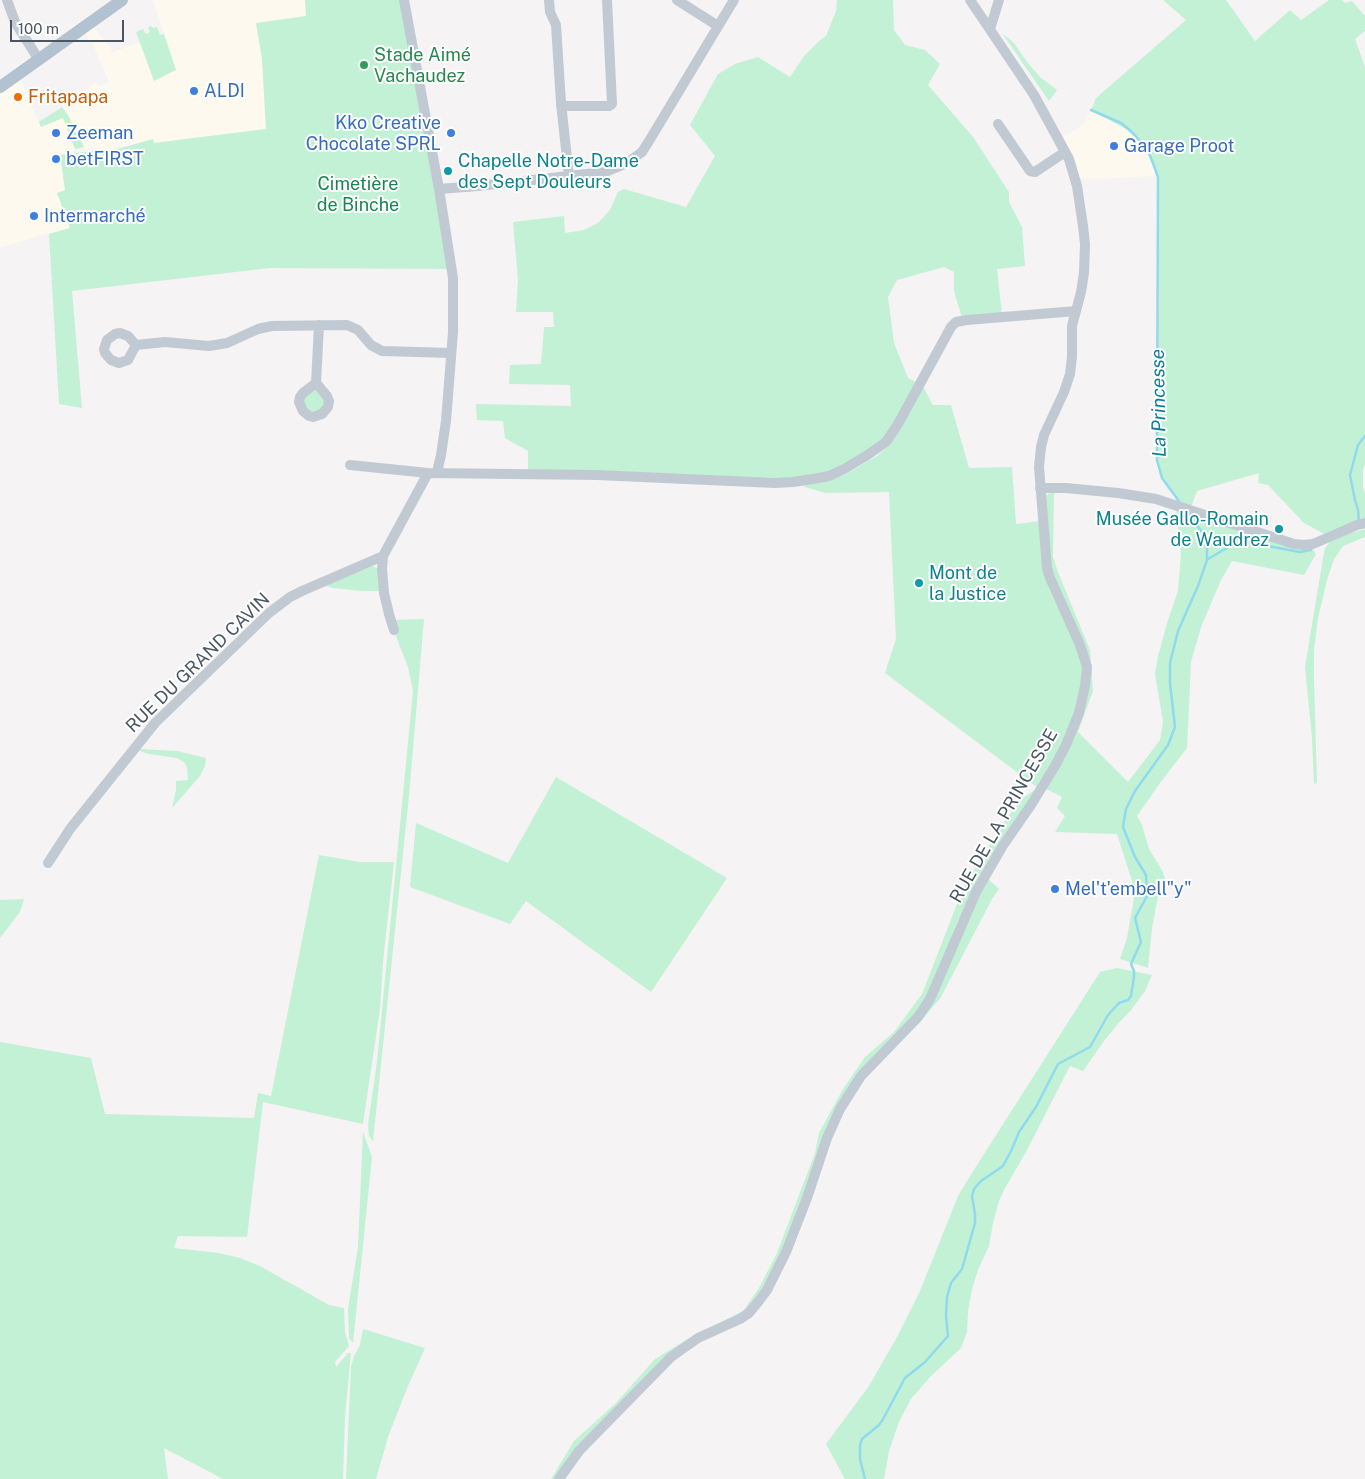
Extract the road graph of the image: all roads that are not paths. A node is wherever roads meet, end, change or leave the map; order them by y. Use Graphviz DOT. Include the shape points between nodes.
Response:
graph roads {
  1 [pos="7,0"];
  2 [pos="122,0"];
  3 [pos="404,0"];
  4 [pos="549,0"];
  5 [pos="607,0"];
  6 [pos="677,0"];
  7 [pos="734,0"];
  8 [pos="970,0"];
  9 [pos="999,0"];
  10 [pos="718,26"];
  11 [pos="990,29"];
  12 [pos="39,60"];
  13 [pos="0,87"];
  14 [pos="561,106"];
  15 [pos="998,124"];
  16 [pos="1065,152"];
  17 [pos="569,177"];
  18 [pos="440,189"];
  19 [pos="1076,311"];
  20 [pos="319,325"];
  21 [pos="136,345"];
  22 [pos="451,353"];
  23 [pos="316,383"];
  24 [pos="350,465"];
  25 [pos="432,472"];
  26 [pos="1040,488"];
  27 [pos="1365,524"];
  28 [pos="383,556"];
  29 [pos="394,630"];
  30 [pos="48,863"];
  31 [pos="559,1479"];
  1 -- 12 [label="street" via="15,22"];
  2 -- 12 [label="main road"];
  3 -- 18 [label="street"];
  4 -- 14 [label="street" via="556,25"];
  5 -- 14 [label="street" via="612,104"];
  6 -- 10 [label="street"];
  7 -- 10 [label="street"];
  8 -- 11 [label="street, RUE DE LA PRINCESSE"];
  9 -- 11 [label="street"];
  10 -- 17 [label="street" via="642,152 612,170"];
  11 -- 16 [label="street, RUE DE LA PRINCESSE" via="1043,110"];
  12 -- 13 [label="main road"];
  14 -- 17 [label="street"];
  15 -- 16 [label="street" via="1030,171 1035,172"];
  16 -- 19 [label="street, RUE DE LA PRINCESSE" via="1077,186 1085,244 1084,273"];
  17 -- 18 [label="street"];
  18 -- 22 [label="street" via="452,278"];
  19 -- 25 [label="street" via="956,322 886,442 830,476 775,483"];
  19 -- 26 [label="street, RUE DE LA PRINCESSE" via="1068,383 1041,447"];
  20 -- 21 [label="street" via="272,326 227,343 209,346 165,342"];
  20 -- 22 [label="street" via="351,326 382,351"];
  20 -- 23 [label="street"];
  22 -- 25 [label="street" via="441,455"];
  24 -- 25 [label="street"];
  25 -- 28 [label="street"];
  26 -- 27 [label="street" via="1156,499 1294,544 1313,544"];
  26 -- 31 [label="street, RUE DE LA PRINCESSE" via="1047,568 1087,667 1079,713 1066,745 976,892 930,999 918,1018 861,1076 840,1109 786,1252 767,1290 754,1308 740,1319 708,1333 671,1357 580,1451"];
  28 -- 29 [label="street" via="384,593"];
  28 -- 30 [label="street, RUE DU GRAND CAVIN" via="302,591 269,612 155,723 70,829"];
}
